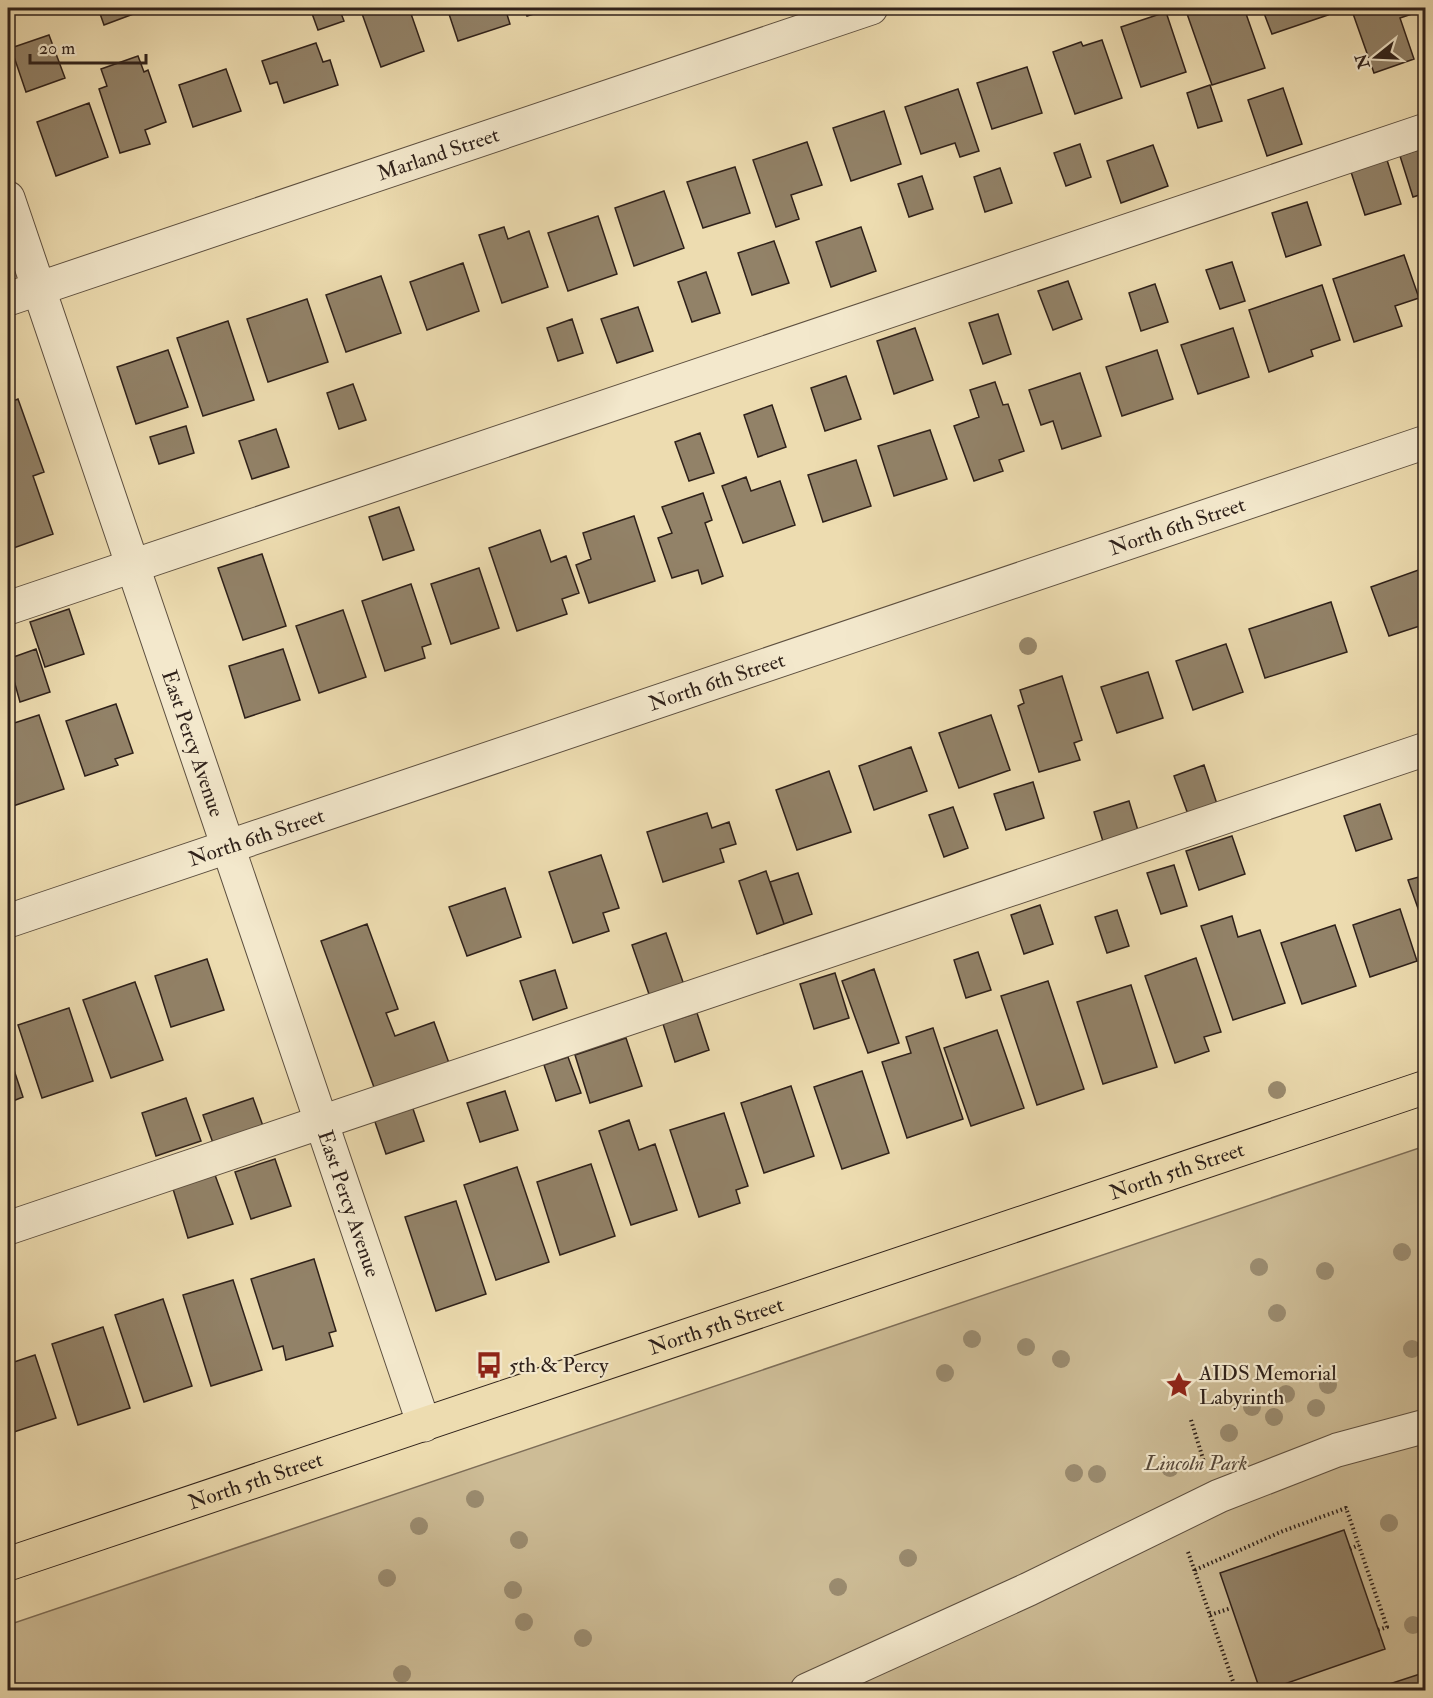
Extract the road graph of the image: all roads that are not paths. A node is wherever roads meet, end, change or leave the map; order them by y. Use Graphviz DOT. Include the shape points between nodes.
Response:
graph roads {
  1 [pos="871,8"];
  2 [pos="1425,130"];
  3 [pos="8,198"];
  4 [pos="40,288"];
  5 [pos="8,299"];
  6 [pos="1425,442"];
  7 [pos="134,565"];
  8 [pos="8,608"];
  9 [pos="1425,749"];
  10 [pos="228,846"];
  11 [pos="8,921"];
  12 [pos="1425,1087"];
  13 [pos="321,1123"];
  14 [pos="8,1228"];
  15 [pos="424,1425"];
  16 [pos="1425,1426"];
  17 [pos="8,1564"];
  18 [pos="807,1690"];
  1 -- 4 [label="street, Marland Street"];
  2 -- 7 [label="street"];
  3 -- 4 [label="street, East Percy Avenue"];
  4 -- 5 [label="street, Marland Street"];
  4 -- 7 [label="street, East Percy Avenue"];
  6 -- 10 [label="street, North 6th Street"];
  7 -- 8 [label="street"];
  7 -- 10 [label="street, East Percy Avenue"];
  9 -- 13 [label="street"];
  10 -- 11 [label="street, North 6th Street"];
  10 -- 13 [label="street, East Percy Avenue"];
  12 -- 15 [label="main road, North 5th Street"];
  13 -- 14 [label="street"];
  13 -- 15 [label="street, East Percy Avenue"];
  15 -- 17 [label="main road, North 5th Street"];
  16 -- 18 [label="street" via="1338,1450 1219,1497"];
}
